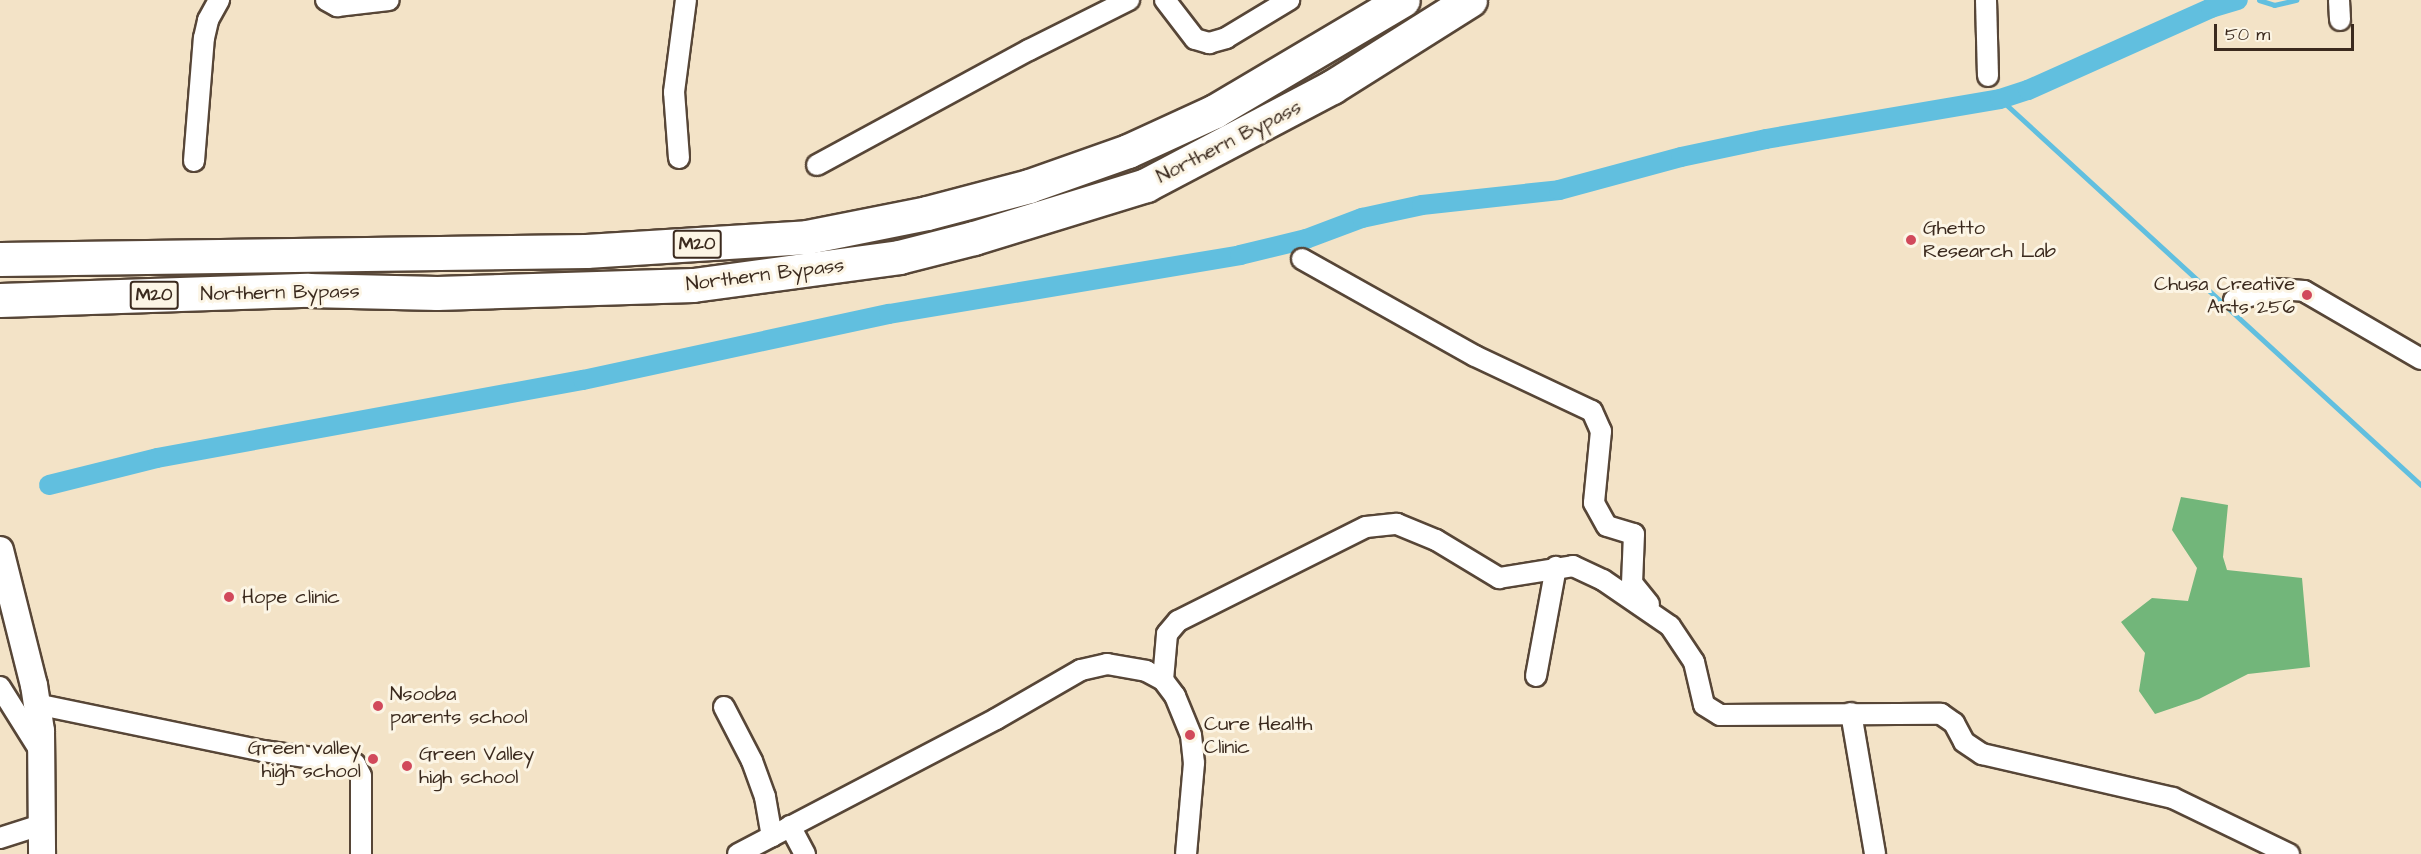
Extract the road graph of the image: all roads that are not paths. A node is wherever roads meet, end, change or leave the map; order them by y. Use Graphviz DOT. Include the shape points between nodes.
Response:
graph roads {
  1 [pos="219,0"];
  2 [pos="326,0"];
  3 [pos="389,0"];
  4 [pos="686,0"];
  5 [pos="1129,0"];
  6 [pos="1165,0"];
  7 [pos="1289,0"];
  8 [pos="1403,0"];
  9 [pos="1470,0"];
  10 [pos="1986,0"];
  11 [pos="2339,0"];
  12 [pos="2340,20"];
  13 [pos="1988,76"];
  14 [pos="679,158"];
  15 [pos="194,161"];
  16 [pos="817,165"];
  17 [pos="0,259"];
  18 [pos="1302,259"];
  19 [pos="0,300"];
  20 [pos="2234,300"];
  21 [pos="2421,359"];
  22 [pos="0,550"];
  23 [pos="1556,567"];
  24 [pos="1670,626"];
  25 [pos="1536,676"];
  26 [pos="1163,680"];
  27 [pos="0,687"];
  28 [pos="36,704"];
  29 [pos="724,706"];
  30 [pos="1851,713"];
  31 [pos="42,754"];
  32 [pos="44,824"];
  33 [pos="790,826"];
  34 [pos="772,836"];
  35 [pos="0,838"];
  36 [pos="42,854"];
  37 [pos="361,854"];
  38 [pos="738,854"];
  39 [pos="805,854"];
  40 [pos="1186,854"];
  41 [pos="1875,854"];
  42 [pos="2289,854"];
  1 -- 15 [label="street" via="204,38"];
  2 -- 3 [label="street" via="337,6"];
  4 -- 14 [label="street" via="674,92"];
  5 -- 16 [label="street"];
  6 -- 7 [label="street" via="1195,39 1209,43 1226,38"];
  8 -- 17 [label="highway, Northern Bypass / M20" via="1215,111 1128,151 1029,186 927,213 807,237 586,251"];
  9 -- 19 [label="highway, Northern Bypass / M20" via="1332,87 1146,185 898,257 693,285 437,293 308,290"];
  10 -- 13 [label="street"];
  11 -- 12 [label="street"];
  18 -- 24 [label="street" via="1474,356 1592,411 1601,431 1594,502 1607,526 1634,534 1632,583"];
  20 -- 21 [label="street" via="2277,289 2304,291"];
  22 -- 28 [label="street"];
  23 -- 24 [label="street" via="1573,566 1588,571"];
  23 -- 25 [label="street"];
  23 -- 26 [label="street" via="1498,578 1436,540 1396,524 1366,527 1178,621 1167,634"];
  24 -- 30 [label="street" via="1694,662 1704,705 1720,715"];
  26 -- 33 [label="street" via="1146,671 1107,664 1081,670 996,719"];
  26 -- 40 [label="street" via="1175,696 1191,735 1194,763"];
  27 -- 31 [label="street"];
  28 -- 31 [label="street"];
  28 -- 37 [label="street" via="263,751 355,764 361,776"];
  29 -- 34 [label="street" via="758,779"];
  30 -- 41 [label="street"];
  30 -- 42 [label="street" via="1941,714 1954,723 1964,742 1982,754 2173,798"];
  31 -- 32 [label="street"];
  32 -- 35 [label="street"];
  32 -- 36 [label="street"];
  33 -- 34 [label="street"];
  33 -- 39 [label="street"];
  34 -- 38 [label="street"];
}
